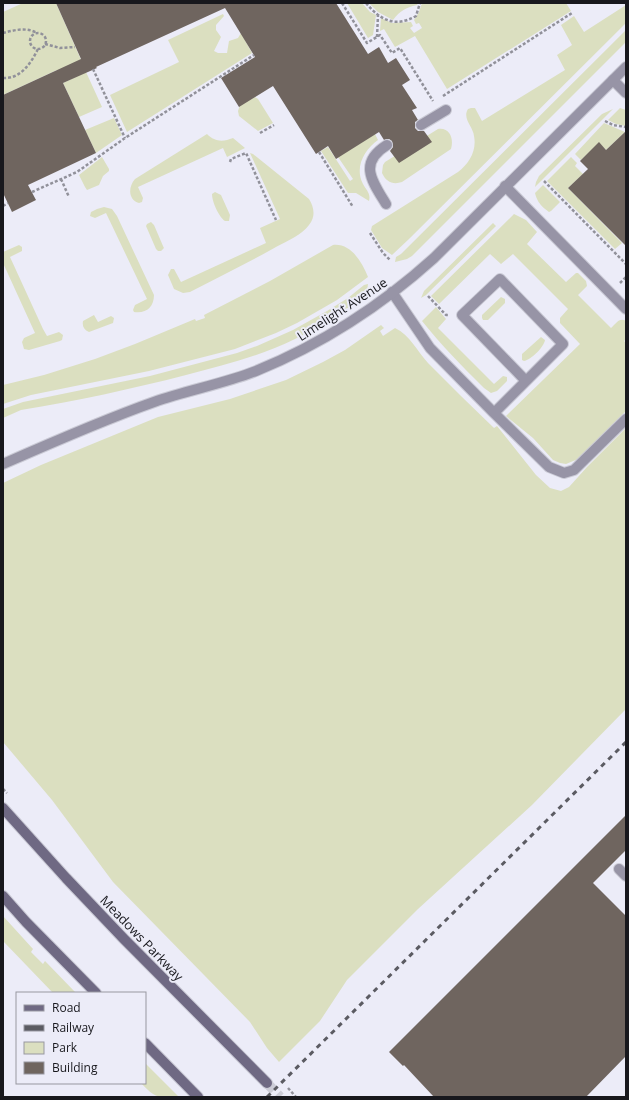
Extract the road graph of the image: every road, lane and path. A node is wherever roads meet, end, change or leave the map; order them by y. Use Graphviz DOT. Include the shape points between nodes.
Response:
graph roads {
  1 [pos="342,3"];
  2 [pos="366,3"];
  3 [pos="420,3"];
  4 [pos="572,14"];
  5 [pos="378,15"];
  6 [pos="3,33"];
  7 [pos="39,33"];
  8 [pos="377,37"];
  9 [pos="45,44"];
  10 [pos="75,47"];
  11 [pos="38,49"];
  12 [pos="254,55"];
  13 [pos="626,67"];
  14 [pos="93,69"];
  15 [pos="3,78"];
  16 [pos="613,80"];
  17 [pos="626,93"];
  18 [pos="440,97"];
  19 [pos="427,106"];
  20 [pos="446,110"];
  21 [pos="605,120"];
  22 [pos="274,125"];
  23 [pos="421,125"];
  24 [pos="626,127"];
  25 [pos="260,133"];
  26 [pos="125,138"];
  27 [pos="387,145"];
  28 [pos="319,152"];
  29 [pos="230,162"];
  30 [pos="61,179"];
  31 [pos="544,181"];
  32 [pos="505,186"];
  33 [pos="32,192"];
  34 [pos="69,198"];
  35 [pos="8,204"];
  36 [pos="386,204"];
  37 [pos="3,206"];
  38 [pos="353,206"];
  39 [pos="276,220"];
  40 [pos="370,233"];
  41 [pos="390,260"];
  42 [pos="626,264"];
  43 [pos="626,277"];
  44 [pos="620,283"];
  45 [pos="392,292"];
  46 [pos="428,296"];
  47 [pos="626,309"];
  48 [pos="448,315"];
  49 [pos="526,381"];
  50 [pos="494,413"];
  51 [pos="626,419"];
  52 [pos="3,464"];
  53 [pos="3,808"];
  54 [pos="3,896"];
  55 [pos="95,992"];
  56 [pos="146,1044"];
  57 [pos="267,1083"];
  58 [pos="288,1088"];
  59 [pos="198,1097"];
  60 [pos="296,1097"];
  1 -- 8 [label="path" via="367,43"];
  2 -- 5 [label="path"];
  3 -- 5 [label="path" via="416,16 408,20 393,22"];
  4 -- 18 [label="path"];
  5 -- 8 [label="path"];
  6 -- 7 [label="path" via="24,30"];
  7 -- 9 [label="path" via="44,37"];
  7 -- 11 [label="path" via="34,34 30,41 31,46"];
  8 -- 19 [label="path" via="380,35 392,53 400,48 434,102"];
  9 -- 10 [label="path"];
  9 -- 11 [label="path"];
  11 -- 15 [label="path" via="20,73"];
  12 -- 26 [label="path"];
  13 -- 16 [label="street, Limelight Avenue"];
  14 -- 26 [label="path"];
  16 -- 17 [label="street"];
  16 -- 32 [label="street, Limelight Avenue"];
  20 -- 23 [label="street"];
  21 -- 24 [label="path" via="612,125"];
  22 -- 25 [label="path"];
  26 -- 30 [label="path" via="77,172"];
  27 -- 36 [label="street" via="373,157 370,169 371,178"];
  28 -- 38 [label="path"];
  29 -- 39 [label="path" via="231,159 246,153"];
  30 -- 33 [label="path"];
  30 -- 34 [label="path"];
  31 -- 42 [label="path"];
  32 -- 45 [label="street, Limelight Avenue" via="434,258 409,281"];
  32 -- 47 [label="street"];
  35 -- 37 [label="path"];
  40 -- 41 [label="path"];
  43 -- 44 [label="path"];
  45 -- 50 [label="street" via="430,348"];
  45 -- 52 [label="street, Limelight Avenue" via="355,319 292,355 256,371 156,401"];
  46 -- 48 [label="path"];
  49 -- 49 [label="street" via="563,344 500,278 462,315"];
  49 -- 50 [label="street"];
  50 -- 51 [label="street" via="549,467 564,473 574,470"];
  53 -- 57 [label="main road, Meadows Parkway" via="124,939"];
  54 -- 55 [label="main road"];
  56 -- 59 [label="main road"];
  58 -- 60 [label="path"];
}
